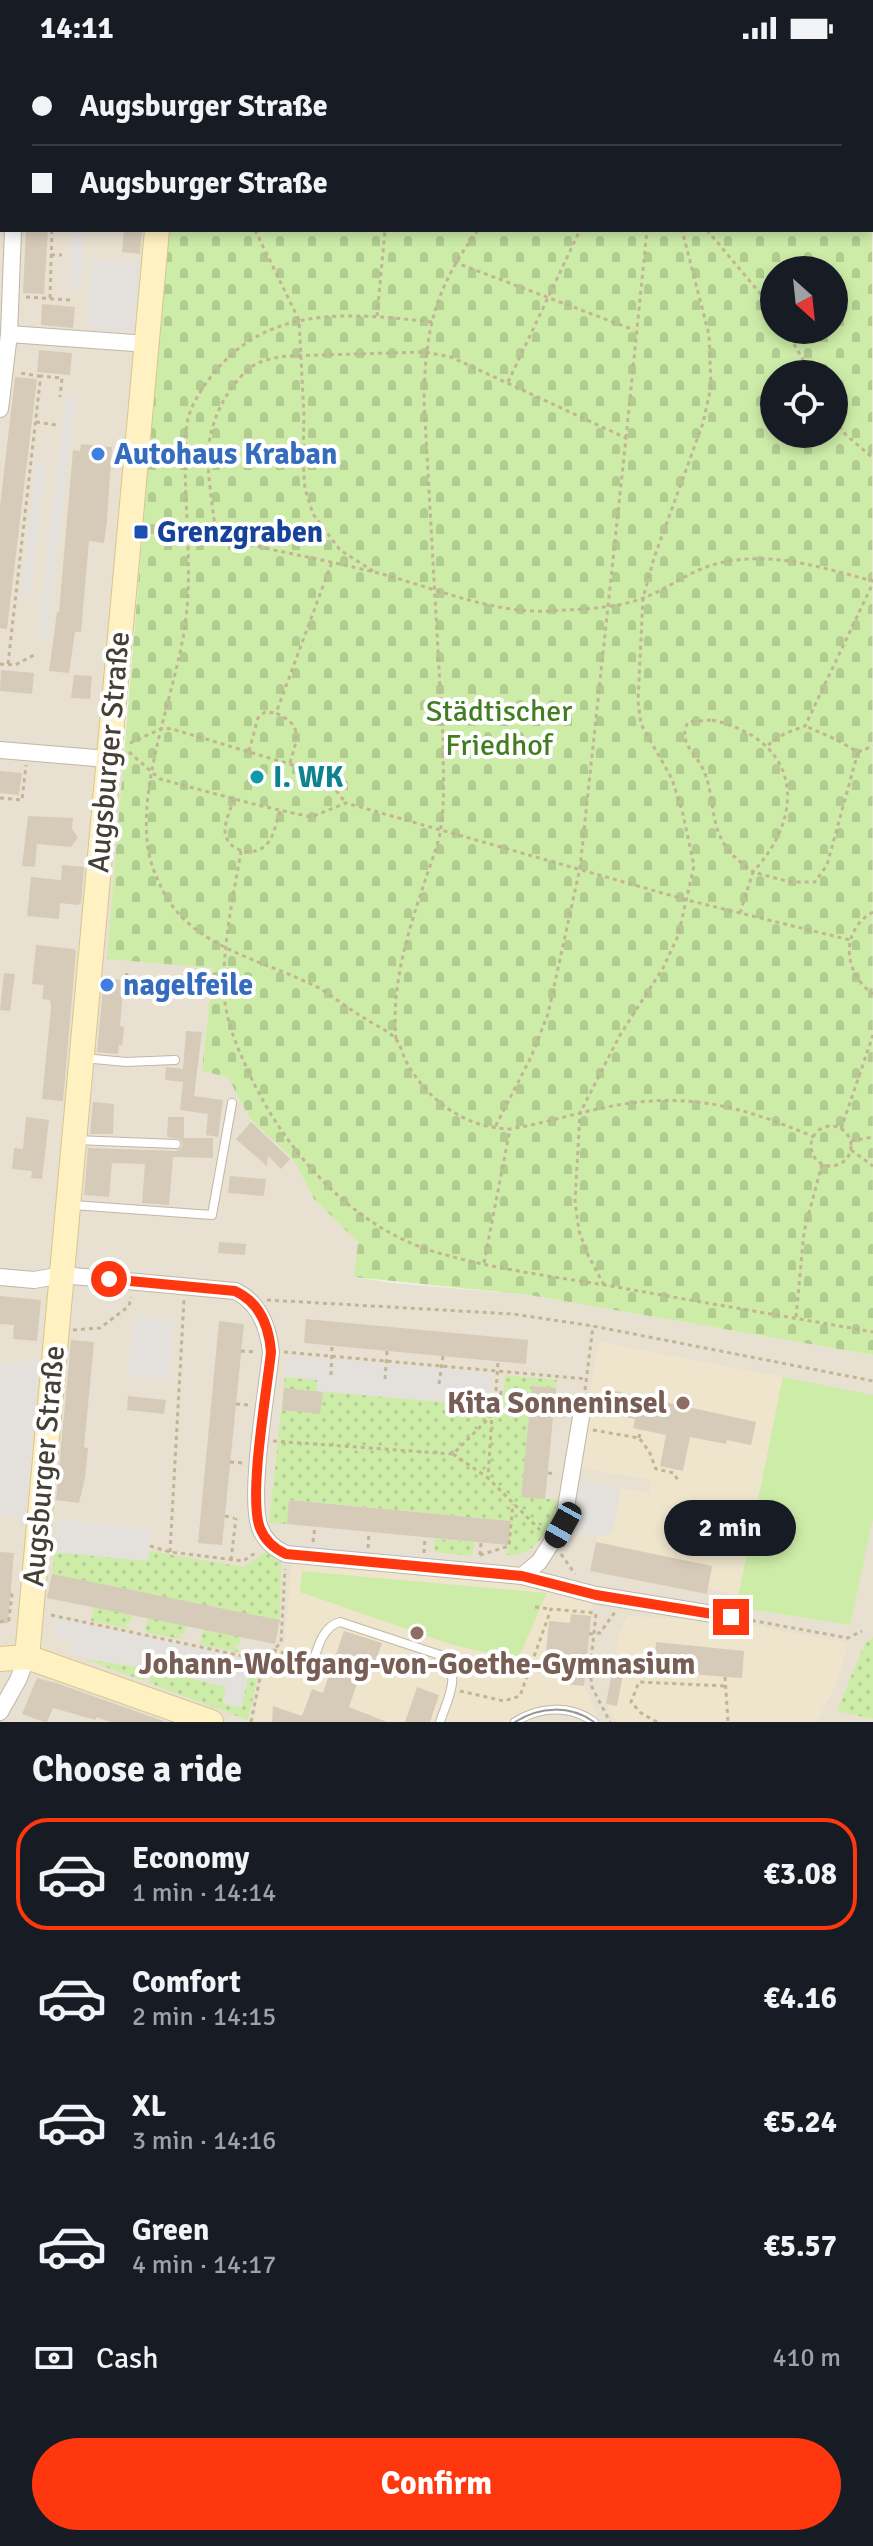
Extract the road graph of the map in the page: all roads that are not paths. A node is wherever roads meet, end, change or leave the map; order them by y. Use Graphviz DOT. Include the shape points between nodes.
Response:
graph roads {
  1 [pos="13,232"];
  2 [pos="157,232"];
  3 [pos="6,261"];
  4 [pos="9,334"];
  5 [pos="148,344"];
  6 [pos="0,409"];
  7 [pos="0,750"];
  8 [pos="108,759"];
  9 [pos="82,1058"];
  10 [pos="175,1060"];
  11 [pos="232,1103"];
  12 [pos="74,1140"];
  13 [pos="176,1144"];
  14 [pos="68,1205"];
  15 [pos="62,1275"];
  16 [pos="0,1277"];
  17 [pos="583,1405"];
  18 [pos="522,1576"];
  19 [pos="731,1617"];
  20 [pos="27,1657"];
  21 [pos="0,1659"];
  22 [pos="308,1676"];
  23 [pos="0,1712"];
  24 [pos="211,1722"];
  25 [pos="440,1722"];
  26 [pos="515,1722"];
  27 [pos="594,1722"];
  1 -- 3 [label="street"];
  2 -- 5 [label="street, Augsburger Straße"];
  3 -- 4 [label="street"];
  4 -- 5 [label="street"];
  4 -- 6 [label="street"];
  5 -- 8 [label="street, Augsburger Straße"];
  7 -- 8 [label="street"];
  8 -- 9 [label="street, Augsburger Straße"];
  9 -- 10 [label="lane"];
  9 -- 12 [label="street, Augsburger Straße"];
  11 -- 14 [label="lane" via="212,1215"];
  12 -- 13 [label="lane"];
  12 -- 14 [label="street, Augsburger Straße"];
  14 -- 15 [label="street, Augsburger Straße"];
  15 -- 16 [label="street" via="34,1280"];
  15 -- 18 [label="street" via="235,1291 256,1306 271,1352 256,1500 269,1543 286,1554"];
  15 -- 20 [label="street, Augsburger Straße" via="21,1611"];
  17 -- 18 [label="street" via="563,1525 539,1562"];
  18 -- 19 [label="street" via="592,1594"];
  20 -- 21 [label="street"];
  20 -- 23 [label="street"];
  20 -- 24 [label="street"];
  22 -- 25 [label="lane" via="324,1631 340,1622 443,1656 454,1677"];
  26 -- 27 [label="lane" via="555,1709 577,1712"];
}
